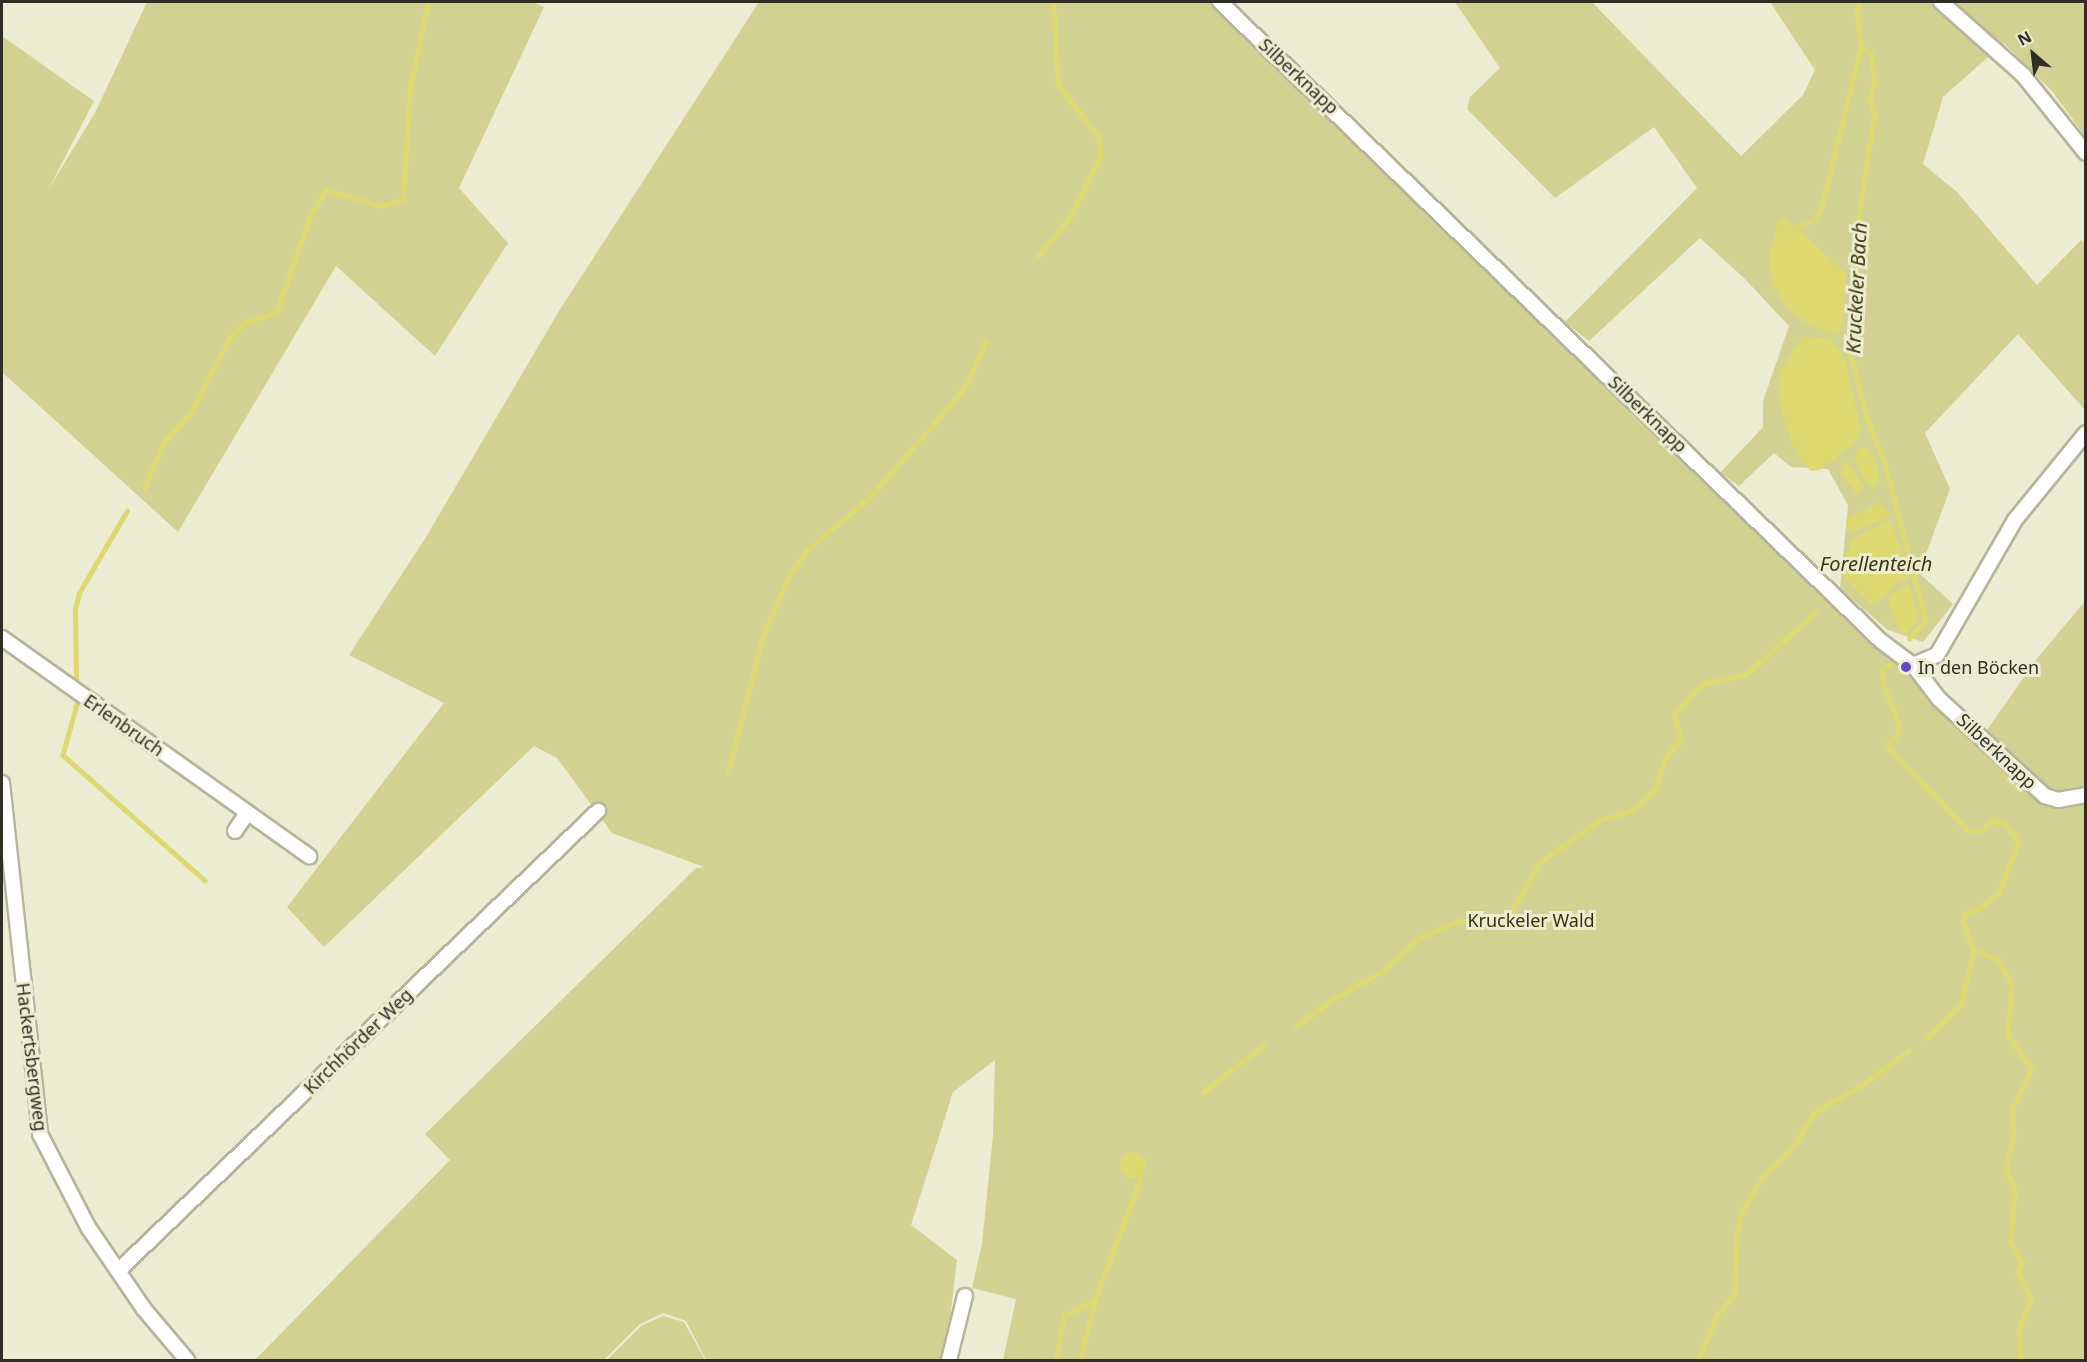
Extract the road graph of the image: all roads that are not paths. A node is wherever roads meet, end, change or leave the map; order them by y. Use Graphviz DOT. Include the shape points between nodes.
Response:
graph roads {
  1 [pos="1220,2"];
  2 [pos="1941,2"];
  3 [pos="2085,153"];
  4 [pos="2085,433"];
  5 [pos="2,638"];
  6 [pos="1913,665"];
  7 [pos="2,783"];
  8 [pos="2085,795"];
  9 [pos="598,811"];
  10 [pos="247,813"];
  11 [pos="235,831"];
  12 [pos="309,856"];
  13 [pos="118,1271"];
  14 [pos="965,1296"];
  15 [pos="187,1360"];
  16 [pos="950,1360"];
  1 -- 6 [label="street, Silberknapp" via="1881,640"];
  2 -- 3 [label="street" via="2023,75"];
  4 -- 6 [label="street" via="2015,520 1937,655"];
  5 -- 10 [label="street, Erlenbruch"];
  6 -- 8 [label="street, Silberknapp" via="1939,699 2045,796 2058,801"];
  7 -- 13 [label="street, Hackertsbergweg" via="40,1134 88,1227"];
  9 -- 13 [label="street, Kirchhörder Weg"];
  10 -- 11 [label="street"];
  10 -- 12 [label="street, Erlenbruch"];
  13 -- 15 [label="street, Hackertsbergweg"];
  14 -- 16 [label="street"];
}
